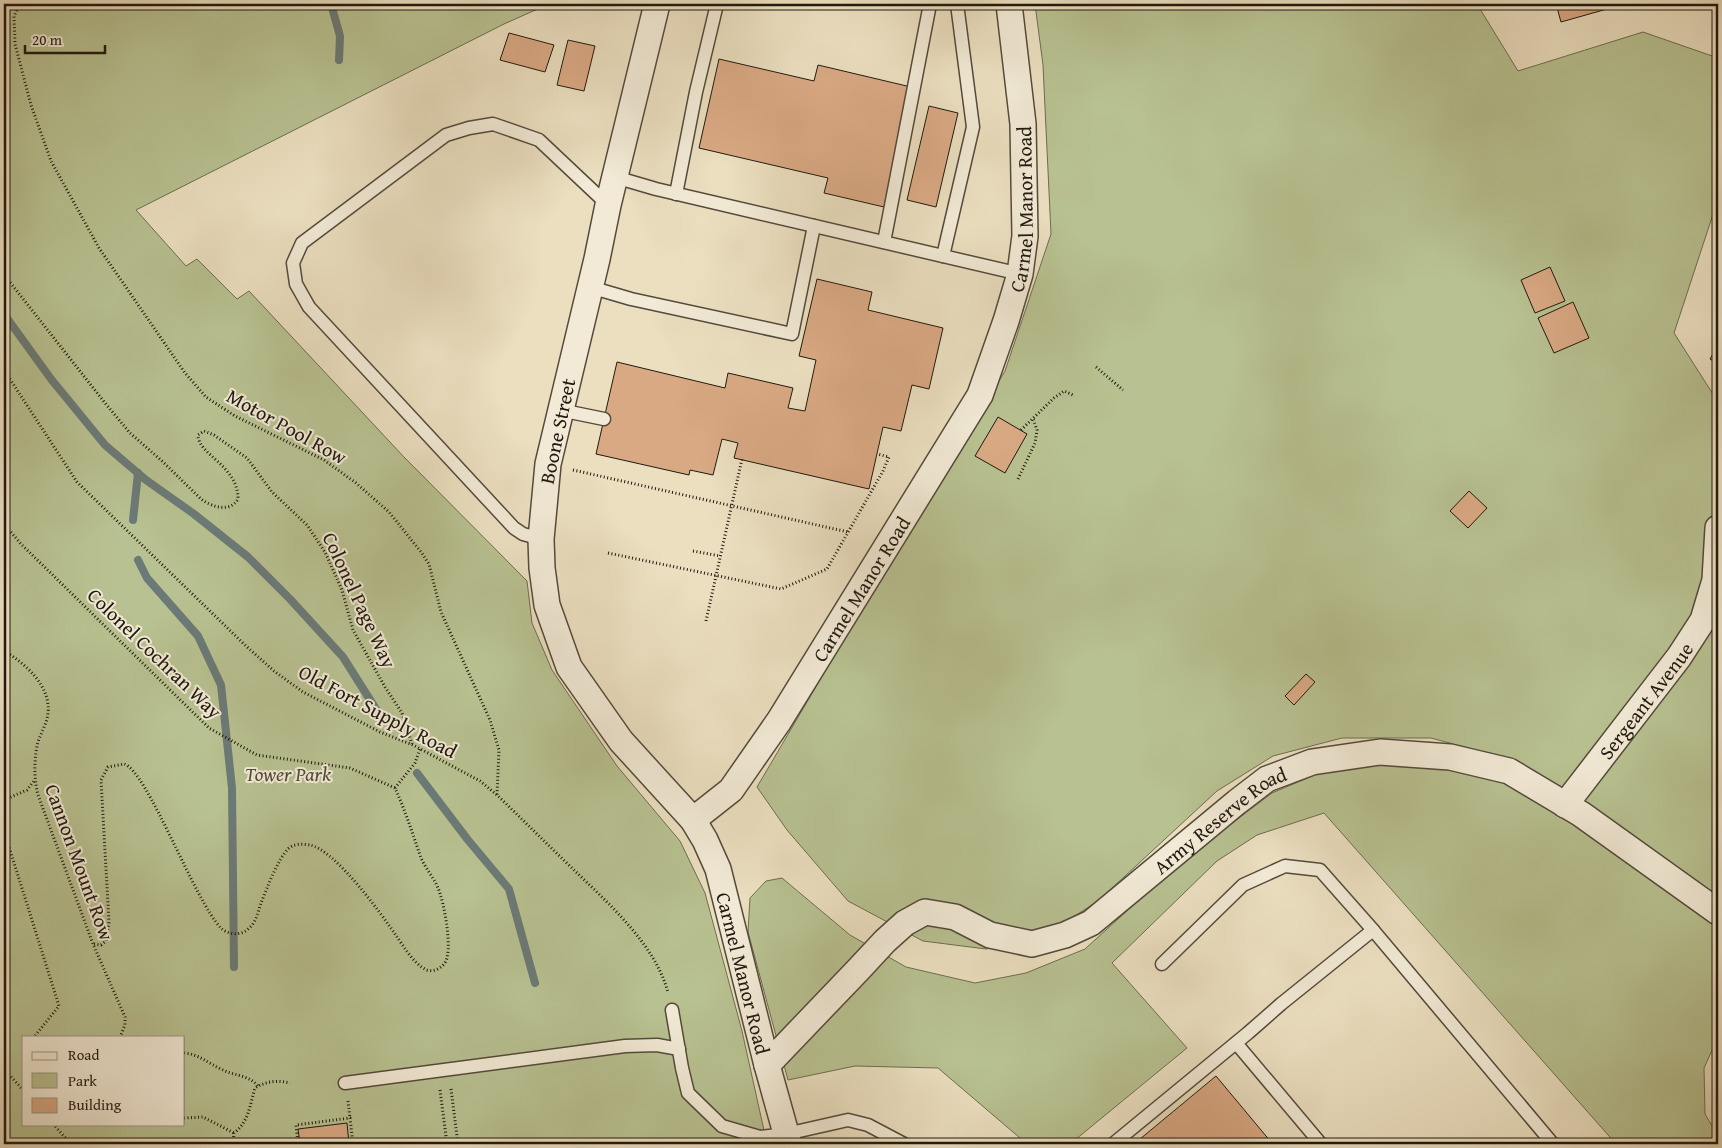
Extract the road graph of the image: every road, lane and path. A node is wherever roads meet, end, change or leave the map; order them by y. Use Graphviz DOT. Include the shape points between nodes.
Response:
graph roads {
  1 [pos="20,4"];
  2 [pos="657,4"];
  3 [pos="717,4"];
  4 [pos="930,4"];
  5 [pos="957,4"];
  6 [pos="1009,4"];
  7 [pos="615,177"];
  8 [pos="676,194"];
  9 [pos="608,205"];
  10 [pos="814,226"];
  11 [pos="884,242"];
  12 [pos="942,256"];
  13 [pos="4,270"];
  14 [pos="1020,274"];
  15 [pos="590,287"];
  16 [pos="1096,367"];
  17 [pos="4,370"];
  18 [pos="1123,390"];
  19 [pos="1073,395"];
  20 [pos="560,410"];
  21 [pos="1033,418"];
  22 [pos="604,419"];
  23 [pos="1021,430"];
  24 [pos="877,454"];
  25 [pos="742,459"];
  26 [pos="548,464"];
  27 [pos="1018,479"];
  28 [pos="731,506"];
  29 [pos="4,524"];
  30 [pos="1718,528"];
  31 [pos="848,532"];
  32 [pos="541,540"];
  33 [pos="693,551"];
  34 [pos="608,553"];
  35 [pos="720,556"];
  36 [pos="716,575"];
  37 [pos="706,621"];
  38 [pos="4,651"];
  39 [pos="413,745"];
  40 [pos="420,749"];
  41 [pos="35,780"];
  42 [pos="395,788"];
  43 [pos="497,795"];
  44 [pos="4,800"];
  45 [pos="1565,805"];
  46 [pos="693,820"];
  47 [pos="4,831"];
  48 [pos="1718,912"];
  49 [pos="1373,930"];
  50 [pos="93,944"];
  51 [pos="1162,964"];
  52 [pos="672,1010"];
  53 [pos="35,1036"];
  54 [pos="120,1036"];
  55 [pos="1236,1043"];
  56 [pos="679,1049"];
  57 [pos="185,1053"];
  58 [pos="766,1065"];
  59 [pos="4,1069"];
  60 [pos="443,1069"];
  61 [pos="290,1083"];
  62 [pos="345,1083"];
  63 [pos="258,1086"];
  64 [pos="22,1089"];
  65 [pos="185,1118"];
  66 [pos="55,1126"];
  67 [pos="234,1133"];
  68 [pos="788,1139"];
  69 [pos="71,1144"];
  70 [pos="233,1144"];
  71 [pos="298,1144"];
  72 [pos="353,1144"];
  73 [pos="447,1144"];
  74 [pos="458,1144"];
  75 [pos="904,1144"];
  76 [pos="1113,1144"];
  77 [pos="1321,1144"];
  78 [pos="1553,1144"];
  1 -- 43 [label="path, Motor Pool Row" via="14,16 16,44 31,104 51,161 99,248 185,373 206,397 235,416 324,460 356,483 389,512 429,564 441,612 490,720 497,743"];
  2 -- 7 [label="street, Boone Street"];
  3 -- 8 [label="lane"];
  4 -- 11 [label="lane"];
  5 -- 12 [label="lane" via="973,127"];
  6 -- 14 [label="street, Carmel Manor Road" via="1023,124 1025,236"];
  7 -- 8 [label="lane"];
  7 -- 9 [label="street, Boone Street"];
  8 -- 10 [label="lane"];
  9 -- 15 [label="street, Boone Street"];
  9 -- 32 [label="lane" via="539,140 493,124 469,128 446,136 302,243 293,263 296,284 309,308 514,528"];
  10 -- 11 [label="lane"];
  10 -- 15 [label="lane" via="792,334"];
  11 -- 12 [label="lane"];
  12 -- 14 [label="lane"];
  13 -- 39 [label="path, Colonel Page Way" via="9,281 104,404 130,434 201,499 218,507 228,507 238,499 235,482 227,469 200,446 198,435 204,431 247,458 278,498 307,525 325,552 342,590 353,630 402,713"];
  14 -- 46 [label="street, Carmel Manor Road" via="980,395 779,721 731,790"];
  15 -- 20 [label="street, Boone Street"];
  16 -- 18 [label="path"];
  17 -- 39 [label="path, Old Fort Supply Road" via="77,482 274,671 303,692 347,716"];
  19 -- 21 [label="path" via="1064,391"];
  20 -- 22 [label="lane"];
  20 -- 26 [label="street, Boone Street"];
  21 -- 23 [label="path"];
  21 -- 27 [label="path" via="1037,430 1035,442"];
  24 -- 31 [label="path" via="889,457"];
  25 -- 28 [label="path"];
  26 -- 28 [label="path"];
  26 -- 32 [label="street, Boone Street"];
  28 -- 31 [label="path"];
  28 -- 35 [label="path"];
  29 -- 42 [label="path, Colonel Cochran Way" via="209,728 257,755 350,768"];
  30 -- 45 [label="street, Sergeant Avenue" via="1715,580 1703,620 1679,657"];
  31 -- 36 [label="path" via="827,569 781,589"];
  32 -- 46 [label="street, Boone Street" via="547,605 568,667 621,741"];
  33 -- 35 [label="path"];
  34 -- 36 [label="path"];
  35 -- 36 [label="path"];
  36 -- 37 [label="path"];
  38 -- 41 [label="path, Cannon Mount Row" via="32,673 45,690 48,713 38,744"];
  39 -- 40 [label="path, Old Fort Supply Road"];
  40 -- 42 [label="path" via="415,764"];
  40 -- 43 [label="path, Old Fort Supply Road" via="480,781"];
  41 -- 44 [label="path" via="27,790"];
  41 -- 50 [label="path, Cannon Mount Row"];
  42 -- 50 [label="path" via="420,855 443,901 448,957 439,969 426,970 417,962 376,907 343,870 311,845 293,845 288,849 248,930 234,934 222,929 196,890 146,789 132,768 124,764 108,767 100,780 109,922 106,941 102,945"];
  43 -- 52 [label="path, Old Fort Supply Road" via="635,933 654,960 666,985"];
  45 -- 48 [label="street, Army Reserve Road"];
  45 -- 58 [label="street, Army Reserve Road" via="1509,771 1450,757 1380,752 1312,762 1267,779 1091,923 1065,934 1032,944 990,935 955,917 926,912 905,923"];
  46 -- 58 [label="street, Carmel Manor Road" via="718,869"];
  47 -- 53 [label="path" via="59,1006"];
  49 -- 51 [label="lane" via="1320,870 1285,866 1243,885"];
  49 -- 55 [label="lane"];
  49 -- 78 [label="lane"];
  50 -- 54 [label="path, Cannon Mount Row" via="125,1016"];
  52 -- 56 [label="lane"];
  55 -- 76 [label="lane"];
  55 -- 77 [label="lane"];
  56 -- 60 [label="lane" via="657,1045 624,1046"];
  56 -- 68 [label="lane" via="688,1093 722,1126 760,1137"];
  57 -- 63 [label="path" via="253,1080"];
  58 -- 68 [label="street, Carmel Manor Road"];
  59 -- 64 [label="path"];
  60 -- 62 [label="lane"];
  60 -- 73 [label="path"];
  60 -- 74 [label="path"];
  61 -- 63 [label="path" via="282,1081"];
  63 -- 67 [label="path" via="246,1119"];
  65 -- 67 [label="path" via="203,1117"];
  66 -- 69 [label="path"];
  67 -- 70 [label="path"];
  68 -- 75 [label="lane" via="848,1120 868,1125"];
  71 -- 72 [label="path" via="296,1125 350,1118"];
}
